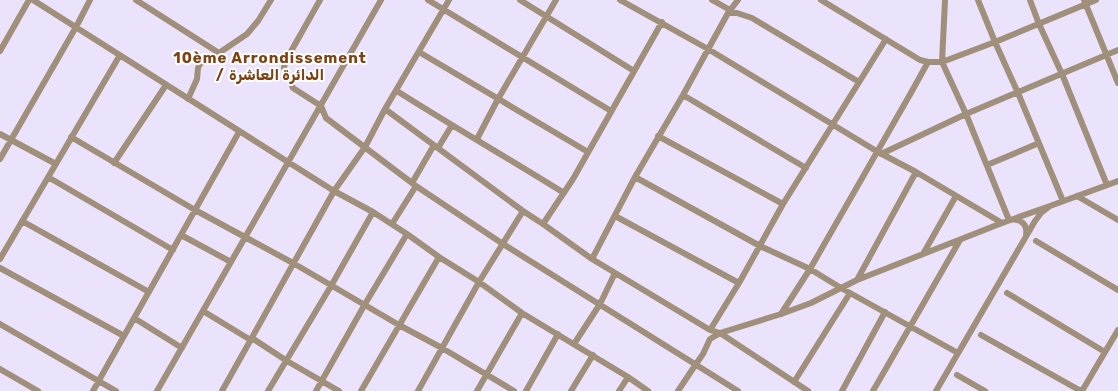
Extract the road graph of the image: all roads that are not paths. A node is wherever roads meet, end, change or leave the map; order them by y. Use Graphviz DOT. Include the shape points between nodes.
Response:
graph roads {
  1 [pos="29,0"];
  2 [pos="33,0"];
  3 [pos="90,0"];
  4 [pos="136,0"];
  5 [pos="271,0"];
  6 [pos="320,0"];
  7 [pos="381,0"];
  8 [pos="428,0"];
  9 [pos="449,0"];
  10 [pos="520,0"];
  11 [pos="556,0"];
  12 [pos="620,0"];
  13 [pos="712,0"];
  14 [pos="738,0"];
  15 [pos="821,0"];
  16 [pos="945,0"];
  17 [pos="978,0"];
  18 [pos="1030,0"];
  19 [pos="1096,0"];
  20 [pos="1085,2"];
  21 [pos="444,10"];
  22 [pos="729,12"];
  23 [pos="546,16"];
  24 [pos="662,22"];
  25 [pos="1039,24"];
  26 [pos="76,27"];
  27 [pos="886,39"];
  28 [pos="995,42"];
  29 [pos="708,49"];
  30 [pos="1118,50"];
  31 [pos="0,51"];
  32 [pos="419,52"];
  33 [pos="219,53"];
  34 [pos="120,55"];
  35 [pos="1107,55"];
  36 [pos="523,57"];
  37 [pos="928,62"];
  38 [pos="942,62"];
  39 [pos="634,70"];
  40 [pos="1062,74"];
  41 [pos="859,82"];
  42 [pos="1118,83"];
  43 [pos="166,85"];
  44 [pos="397,91"];
  45 [pos="1018,93"];
  46 [pos="683,95"];
  47 [pos="188,99"];
  48 [pos="498,99"];
  49 [pos="321,106"];
  50 [pos="385,109"];
  51 [pos="611,111"];
  52 [pos="966,114"];
  53 [pos="833,124"];
  54 [pos="452,125"];
  55 [pos="239,132"];
  56 [pos="0,134"];
  57 [pos="658,136"];
  58 [pos="71,137"];
  59 [pos="477,139"];
  60 [pos="11,140"];
  61 [pos="1039,143"];
  62 [pos="436,147"];
  63 [pos="365,148"];
  64 [pos="588,152"];
  65 [pos="880,153"];
  66 [pos="0,159"];
  67 [pos="288,162"];
  68 [pos="114,163"];
  69 [pos="56,164"];
  70 [pos="987,165"];
  71 [pos="806,168"];
  72 [pos="916,172"];
  73 [pos="635,176"];
  74 [pos="48,177"];
  75 [pos="1118,181"];
  76 [pos="414,185"];
  77 [pos="1107,185"];
  78 [pos="334,191"];
  79 [pos="564,193"];
  80 [pos="956,196"];
  81 [pos="1077,196"];
  82 [pos="1063,201"];
  83 [pos="783,204"];
  84 [pos="1050,206"];
  85 [pos="195,210"];
  86 [pos="523,211"];
  87 [pos="373,212"];
  88 [pos="615,216"];
  89 [pos="1009,220"];
  90 [pos="1118,220"];
  91 [pos="22,221"];
  92 [pos="1002,223"];
  93 [pos="392,224"];
  94 [pos="543,224"];
  95 [pos="407,234"];
  96 [pos="181,235"];
  97 [pos="245,237"];
  98 [pos="1024,239"];
  99 [pos="960,240"];
  100 [pos="1036,241"];
  101 [pos="503,244"];
  102 [pos="760,246"];
  103 [pos="173,250"];
  104 [pos="923,254"];
  105 [pos="439,257"];
  106 [pos="0,259"];
  107 [pos="592,259"];
  108 [pos="231,262"];
  109 [pos="293,264"];
  110 [pos="0,268"];
  111 [pos="810,269"];
  112 [pos="614,273"];
  113 [pos="856,280"];
  114 [pos="478,282"];
  115 [pos="739,283"];
  116 [pos="331,286"];
  117 [pos="841,288"];
  118 [pos="1118,290"];
  119 [pos="149,292"];
  120 [pos="850,293"];
  121 [pos="1007,293"];
  122 [pos="365,304"];
  123 [pos="600,304"];
  124 [pos="203,311"];
  125 [pos="885,312"];
  126 [pos="522,313"];
  127 [pos="781,314"];
  128 [pos="134,318"];
  129 [pos="0,324"];
  130 [pos="399,325"];
  131 [pos="910,326"];
  132 [pos="710,330"];
  133 [pos="1118,330"];
  134 [pos="720,333"];
  135 [pos="558,334"];
  136 [pos="981,335"];
  137 [pos="124,336"];
  138 [pos="252,338"];
  139 [pos="574,344"];
  140 [pos="182,348"];
  141 [pos="442,348"];
  142 [pos="1105,352"];
  143 [pos="958,353"];
  144 [pos="592,355"];
  145 [pos="287,361"];
  146 [pos="696,364"];
  147 [pos="0,369"];
  148 [pos="486,375"];
  149 [pos="957,375"];
  150 [pos="628,377"];
  151 [pos="322,381"];
  152 [pos="99,382"];
  153 [pos="794,382"];
  154 [pos="38,391"];
  155 [pos="93,391"];
  156 [pos="116,391"];
  157 [pos="157,391"];
  158 [pos="222,391"];
  159 [pos="268,391"];
  160 [pos="316,391"];
  161 [pos="339,391"];
  162 [pos="361,391"];
  163 [pos="418,391"];
  164 [pos="477,391"];
  165 [pos="514,391"];
  166 [pos="526,391"];
  167 [pos="571,391"];
  168 [pos="619,391"];
  169 [pos="648,391"];
  170 [pos="678,391"];
  171 [pos="738,391"];
  172 [pos="808,391"];
  173 [pos="842,391"];
  174 [pos="872,391"];
  175 [pos="936,391"];
  176 [pos="985,391"];
  177 [pos="1081,391"];
  1 -- 31 [label="street"];
  2 -- 26 [label="street"];
  3 -- 26 [label="street"];
  4 -- 33 [label="street"];
  5 -- 33 [label="street" via="253,28"];
  6 -- 49 [label="street" via="284,65 293,88"];
  7 -- 49 [label="street"];
  8 -- 21 [label="street"];
  9 -- 21 [label="street"];
  10 -- 23 [label="street"];
  11 -- 23 [label="street"];
  12 -- 24 [label="street"];
  13 -- 22 [label="street"];
  14 -- 22 [label="street"];
  15 -- 27 [label="street"];
  16 -- 38 [label="street"];
  17 -- 28 [label="street"];
  18 -- 25 [label="street"];
  19 -- 20 [label="street"];
  20 -- 25 [label="street"];
  20 -- 35 [label="street"];
  21 -- 32 [label="street"];
  21 -- 36 [label="street"];
  22 -- 29 [label="street"];
  22 -- 41 [label="street" via="752,18"];
  23 -- 36 [label="street"];
  23 -- 39 [label="street"];
  24 -- 29 [label="street"];
  24 -- 39 [label="street"];
  25 -- 28 [label="street"];
  25 -- 40 [label="street"];
  26 -- 34 [label="street"];
  26 -- 60 [label="street"];
  27 -- 37 [label="street" via="920,60"];
  27 -- 41 [label="street"];
  28 -- 38 [label="street"];
  28 -- 45 [label="street"];
  29 -- 46 [label="street"];
  29 -- 53 [label="street"];
  30 -- 35 [label="street"];
  32 -- 44 [label="street"];
  32 -- 48 [label="street"];
  33 -- 47 [label="street" via="200,64 197,79"];
  34 -- 43 [label="street"];
  34 -- 58 [label="street"];
  35 -- 40 [label="street"];
  35 -- 42 [label="street"];
  36 -- 48 [label="street"];
  36 -- 51 [label="street"];
  37 -- 38 [label="street"];
  37 -- 65 [label="street"];
  38 -- 52 [label="street"];
  39 -- 51 [label="street"];
  40 -- 45 [label="street"];
  40 -- 77 [label="street"];
  41 -- 53 [label="street"];
  43 -- 47 [label="street"];
  43 -- 68 [label="street"];
  44 -- 50 [label="street"];
  44 -- 54 [label="street"];
  45 -- 52 [label="street"];
  45 -- 61 [label="street"];
  46 -- 57 [label="street"];
  46 -- 71 [label="street"];
  47 -- 55 [label="street"];
  48 -- 59 [label="street"];
  48 -- 64 [label="street"];
  49 -- 63 [label="street" via="326,118"];
  49 -- 67 [label="street"];
  50 -- 62 [label="street"];
  50 -- 63 [label="street"];
  51 -- 64 [label="street"];
  52 -- 65 [label="street"];
  52 -- 70 [label="street"];
  53 -- 65 [label="street"];
  53 -- 71 [label="street"];
  54 -- 59 [label="street"];
  54 -- 62 [label="street"];
  55 -- 67 [label="street"];
  55 -- 85 [label="street"];
  56 -- 60 [label="street"];
  57 -- 73 [label="street"];
  57 -- 83 [label="street"];
  58 -- 68 [label="street"];
  58 -- 69 [label="street"];
  59 -- 79 [label="street"];
  60 -- 66 [label="street"];
  60 -- 69 [label="street"];
  61 -- 70 [label="street"];
  61 -- 82 [label="street"];
  62 -- 76 [label="street"];
  62 -- 86 [label="street"];
  63 -- 76 [label="street"];
  63 -- 78 [label="street"];
  64 -- 79 [label="street"];
  65 -- 72 [label="street"];
  65 -- 111 [label="street"];
  67 -- 78 [label="street"];
  67 -- 97 [label="street"];
  68 -- 85 [label="street"];
  69 -- 74 [label="street"];
  70 -- 89 [label="street"];
  71 -- 83 [label="street"];
  72 -- 80 [label="street"];
  72 -- 113 [label="street"];
  73 -- 88 [label="street"];
  73 -- 102 [label="street"];
  74 -- 91 [label="street"];
  74 -- 103 [label="street"];
  75 -- 77 [label="street"];
  76 -- 93 [label="street"];
  76 -- 101 [label="street"];
  77 -- 81 [label="street"];
  78 -- 87 [label="street"];
  78 -- 109 [label="street"];
  79 -- 94 [label="street"];
  80 -- 92 [label="street"];
  80 -- 104 [label="street"];
  81 -- 82 [label="street"];
  81 -- 90 [label="street"];
  82 -- 84 [label="street"];
  83 -- 102 [label="street"];
  84 -- 89 [label="street"];
  84 -- 98 [label="street" via="1041,213"];
  85 -- 96 [label="street"];
  85 -- 97 [label="street"];
  86 -- 94 [label="street"];
  86 -- 101 [label="street"];
  87 -- 93 [label="street"];
  87 -- 116 [label="street"];
  88 -- 107 [label="street"];
  88 -- 115 [label="street"];
  89 -- 92 [label="street"];
  89 -- 98 [label="street" via="1017,219 1024,224"];
  91 -- 106 [label="street"];
  91 -- 119 [label="street"];
  92 -- 99 [label="street"];
  93 -- 95 [label="street"];
  94 -- 107 [label="street"];
  95 -- 105 [label="street"];
  95 -- 122 [label="street"];
  96 -- 103 [label="street"];
  96 -- 108 [label="street"];
  97 -- 108 [label="street"];
  97 -- 109 [label="street"];
  98 -- 143 [label="street"];
  99 -- 104 [label="street"];
  99 -- 131 [label="street"];
  100 -- 118 [label="street"];
  101 -- 114 [label="street"];
  101 -- 123 [label="street"];
  102 -- 111 [label="street"];
  102 -- 115 [label="street"];
  103 -- 119 [label="street"];
  104 -- 113 [label="street"];
  105 -- 114 [label="street"];
  105 -- 130 [label="street"];
  107 -- 112 [label="street"];
  108 -- 124 [label="street"];
  109 -- 116 [label="street"];
  109 -- 138 [label="street"];
  110 -- 137 [label="street"];
  111 -- 117 [label="street"];
  111 -- 127 [label="street"];
  112 -- 123 [label="street"];
  112 -- 132 [label="street"];
  113 -- 117 [label="street"];
  114 -- 126 [label="street"];
  114 -- 141 [label="street"];
  115 -- 132 [label="street"];
  116 -- 122 [label="street"];
  116 -- 145 [label="street"];
  117 -- 120 [label="street"];
  117 -- 127 [label="street" via="812,303"];
  119 -- 128 [label="street"];
  120 -- 125 [label="street"];
  120 -- 153 [label="street"];
  121 -- 142 [label="street"];
  122 -- 130 [label="street"];
  122 -- 151 [label="street"];
  123 -- 139 [label="street"];
  123 -- 146 [label="street"];
  124 -- 138 [label="street" via="249,339"];
  124 -- 140 [label="street"];
  125 -- 131 [label="street"];
  125 -- 173 [label="street"];
  126 -- 135 [label="street"];
  126 -- 148 [label="street"];
  127 -- 134 [label="street"];
  128 -- 137 [label="street"];
  128 -- 140 [label="street"];
  129 -- 152 [label="street"];
  130 -- 141 [label="street"];
  130 -- 162 [label="street"];
  131 -- 143 [label="street"];
  131 -- 174 [label="street"];
  132 -- 134 [label="street"];
  133 -- 142 [label="street"];
  134 -- 146 [label="street" via="710,339"];
  134 -- 153 [label="street"];
  135 -- 139 [label="street"];
  135 -- 166 [label="street"];
  136 -- 177 [label="street"];
  137 -- 152 [label="street"];
  138 -- 145 [label="street"];
  138 -- 158 [label="street"];
  139 -- 144 [label="street"];
  140 -- 157 [label="street"];
  141 -- 148 [label="street"];
  141 -- 163 [label="street"];
  142 -- 177 [label="street"];
  143 -- 175 [label="street"];
  144 -- 150 [label="street"];
  144 -- 167 [label="street"];
  145 -- 151 [label="street"];
  145 -- 159 [label="street"];
  146 -- 170 [label="street"];
  146 -- 171 [label="street"];
  147 -- 154 [label="street"];
  148 -- 164 [label="street"];
  148 -- 165 [label="street"];
  149 -- 176 [label="street"];
  150 -- 168 [label="street"];
  150 -- 169 [label="street"];
  151 -- 160 [label="street"];
  151 -- 161 [label="street"];
  152 -- 155 [label="street"];
  152 -- 156 [label="street"];
  153 -- 172 [label="street"];
}
